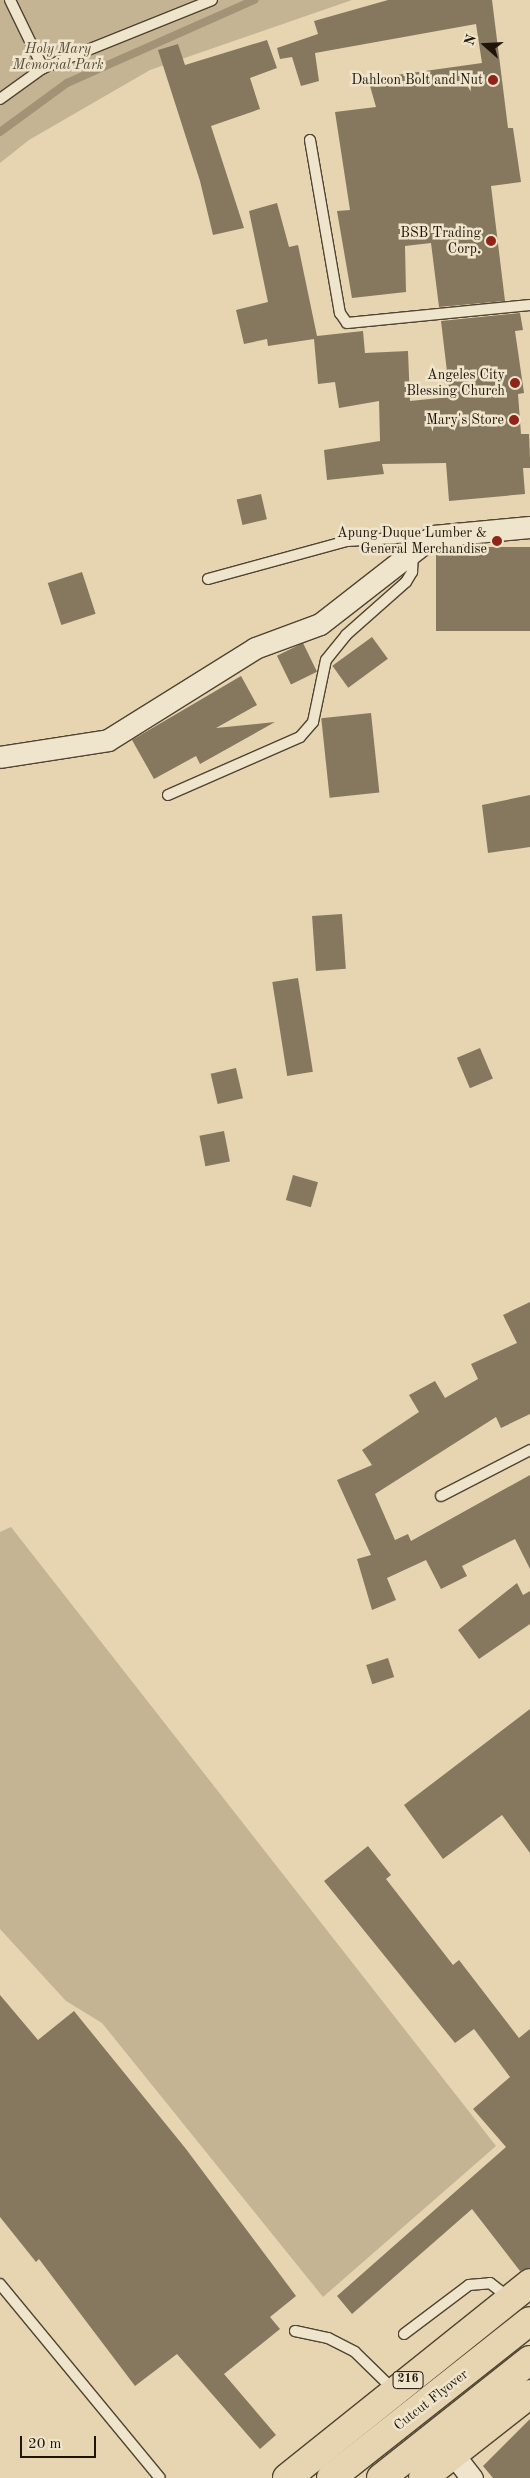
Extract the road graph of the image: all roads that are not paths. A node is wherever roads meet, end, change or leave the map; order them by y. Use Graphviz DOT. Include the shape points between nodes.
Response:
graph roads {
  1 [pos="10,0"];
  2 [pos="212,0"];
  3 [pos="43,68"];
  4 [pos="0,99"];
  5 [pos="310,140"];
  6 [pos="530,305"];
  7 [pos="530,527"];
  8 [pos="432,536"];
  9 [pos="413,549"];
  10 [pos="208,579"];
  11 [pos="0,757"];
  12 [pos="168,796"];
  13 [pos="530,1450"];
  14 [pos="441,1496"];
  15 [pos="0,2284"];
  16 [pos="520,2291"];
  17 [pos="530,2321"];
  18 [pos="295,2331"];
  19 [pos="404,2334"];
  20 [pos="530,2360"];
  21 [pos="394,2391"];
  22 [pos="530,2394"];
  23 [pos="453,2454"];
  24 [pos="160,2478"];
  25 [pos="287,2478"];
  26 [pos="331,2478"];
  27 [pos="381,2478"];
  28 [pos="423,2478"];
  29 [pos="472,2478"];
  1 -- 3 [label="lane"];
  2 -- 3 [label="lane"];
  3 -- 4 [label="lane"];
  5 -- 6 [label="lane" via="340,313 347,324"];
  7 -- 8 [label="street"];
  8 -- 9 [label="street"];
  8 -- 10 [label="lane" via="347,541"];
  9 -- 11 [label="street" via="353,602 320,624 256,648 108,740"];
  9 -- 12 [label="lane" via="412,572 406,582 346,636 326,660 318,708 300,737"];
  13 -- 14 [label="lane"];
  15 -- 24 [label="lane"];
  16 -- 19 [label="lane" via="490,2283 469,2285"];
  16 -- 21 [label="main road, 216"];
  17 -- 26 [label="main road, Cutcut Flyover"];
  18 -- 21 [label="lane" via="328,2338 355,2352"];
  20 -- 27 [label="main road"];
  21 -- 25 [label="main road, 216"];
  22 -- 23 [label="main road"];
  23 -- 28 [label="main road"];
  23 -- 29 [label="street"];
}
